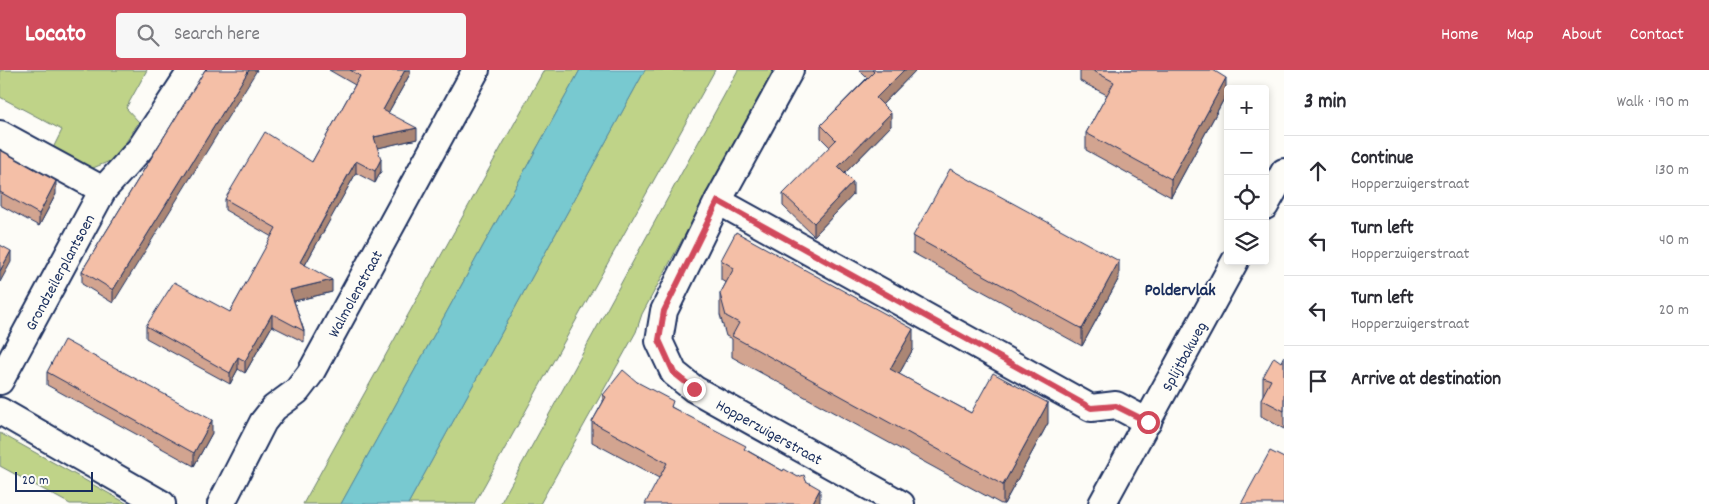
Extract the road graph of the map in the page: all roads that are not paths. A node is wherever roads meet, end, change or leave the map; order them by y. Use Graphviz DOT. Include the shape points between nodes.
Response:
graph roads {
  1 [pos="192,70"];
  2 [pos="476,70"];
  3 [pos="790,70"];
  4 [pos="0,134"];
  5 [pos="1284,172"];
  6 [pos="103,190"];
  7 [pos="1269,199"];
  8 [pos="718,201"];
  9 [pos="1233,265"];
  10 [pos="0,381"];
  11 [pos="0,411"];
  12 [pos="1148,422"];
  13 [pos="162,504"];
  14 [pos="221,504"];
  15 [pos="901,504"];
  16 [pos="1102,504"];
  1 -- 6 [label="street, Grondzeilerplantsoen" via="140,150"];
  2 -- 14 [label="street, Walmolenstraat" via="310,374 297,391 274,408 263,422"];
  3 -- 8 [label="street, Hopperzuigerstraat"];
  4 -- 6 [label="street"];
  5 -- 7 [label="street"];
  6 -- 10 [label="street, Grondzeilerplantsoen"];
  8 -- 12 [label="street" via="1091,408 1116,406"];
  8 -- 15 [label="street, Hopperzuigerstraat" via="664,311 659,340 674,373 694,389"];
  9 -- 12 [label="street, Splijtbakweg"];
  11 -- 13 [label="street"];
  12 -- 16 [label="street, Splijtbakweg"];
}
